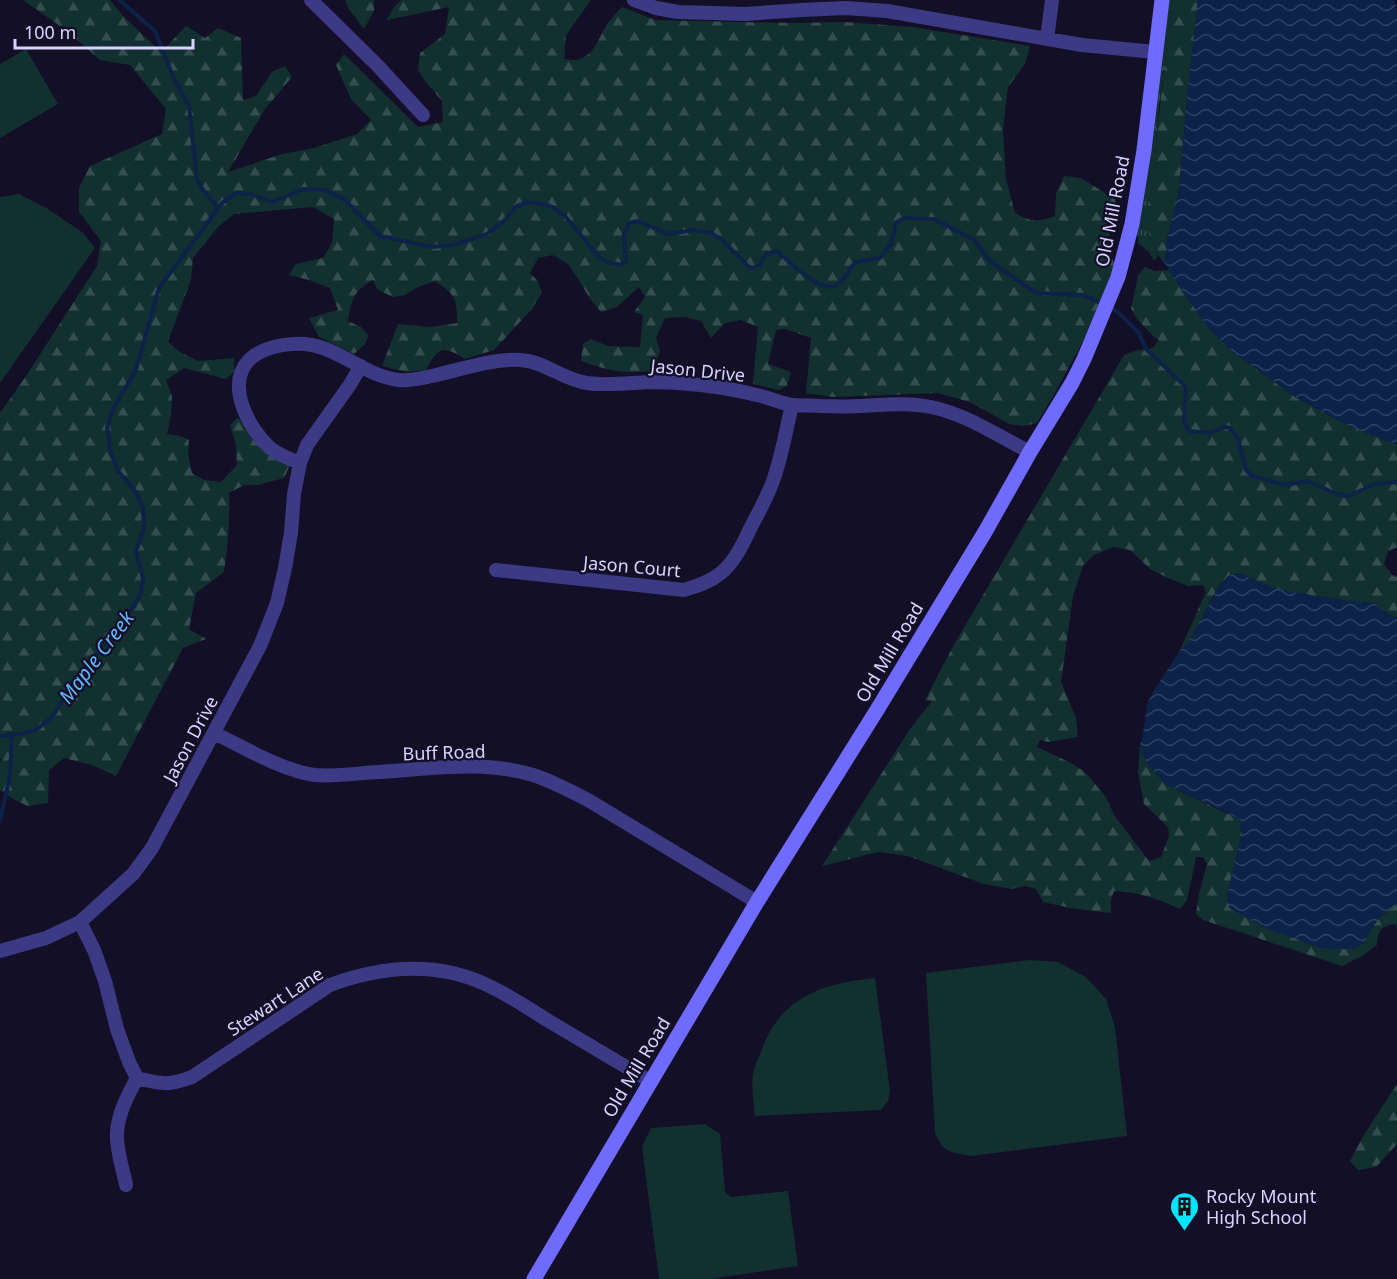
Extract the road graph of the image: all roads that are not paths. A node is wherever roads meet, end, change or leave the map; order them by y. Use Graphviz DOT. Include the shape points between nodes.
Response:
graph roads {
  1 [pos="311,0"];
  2 [pos="634,0"];
  3 [pos="1052,0"];
  4 [pos="1162,0"];
  5 [pos="744,7"];
  6 [pos="1047,39"];
  7 [pos="1155,52"];
  8 [pos="423,115"];
  9 [pos="360,366"];
  10 [pos="792,405"];
  11 [pos="1030,452"];
  12 [pos="300,463"];
  13 [pos="496,570"];
  14 [pos="214,733"];
  15 [pos="757,902"];
  16 [pos="80,922"];
  17 [pos="0,951"];
  18 [pos="137,1078"];
  19 [pos="650,1081"];
  20 [pos="126,1185"];
  21 [pos="534,1279"];
  1 -- 8 [label="street"];
  2 -- 5 [label="street" via="678,12"];
  3 -- 6 [label="street"];
  4 -- 7 [label="street, Old Mill Road"];
  5 -- 6 [label="street" via="887,10"];
  6 -- 7 [label="street"];
  7 -- 11 [label="street, Old Mill Road" via="1137,197 1118,277 1072,383"];
  9 -- 10 [label="street, Jason Drive" via="400,380 523,360 585,383 702,385"];
  9 -- 12 [label="street, Jason Drive" via="307,445"];
  9 -- 12 [label="street, Jason Drive" via="304,343 274,347 249,360 241,373 239,388 249,422 271,448"];
  10 -- 11 [label="street, Jason Drive" via="931,407 954,414"];
  10 -- 13 [label="street, Jason Court" via="772,483 760,508 731,563 705,584 684,590"];
  11 -- 15 [label="street, Old Mill Road" via="985,532"];
  12 -- 14 [label="street, Jason Drive" via="277,603 260,645"];
  14 -- 15 [label="street, Buff Road" via="293,770 315,775 482,766 532,775 588,800"];
  14 -- 16 [label="street, Jason Drive" via="152,848 133,874"];
  15 -- 19 [label="street, Old Mill Road"];
  16 -- 17 [label="street, Jason Drive" via="46,938"];
  16 -- 18 [label="street" via="94,950 117,1029"];
  18 -- 19 [label="street, Stewart Lane" via="174,1084 192,1077 330,985 374,972 419,969 443,971 487,985"];
  18 -- 20 [label="street" via="121,1112 117,1133"];
  19 -- 21 [label="street, Old Mill Road"];
}
